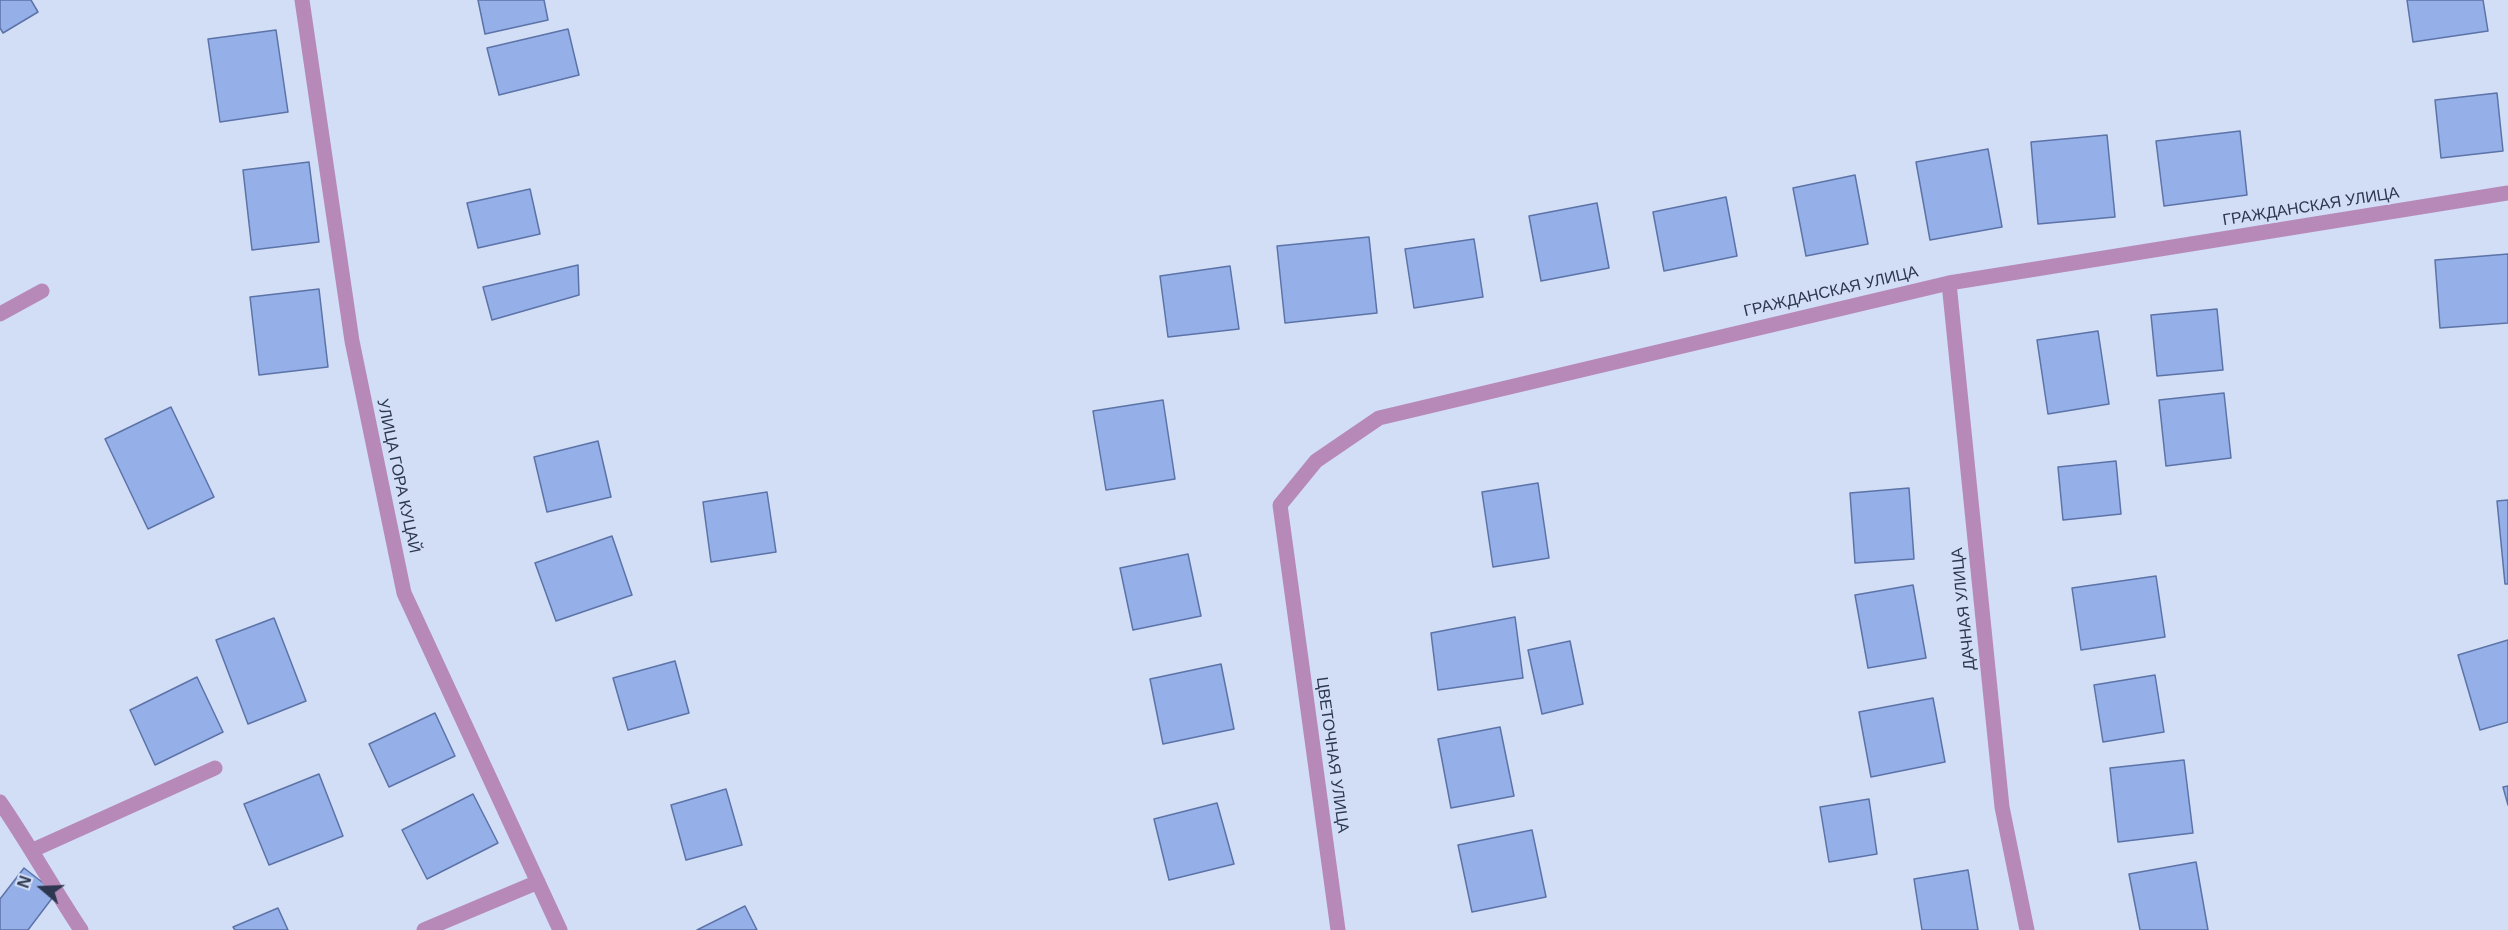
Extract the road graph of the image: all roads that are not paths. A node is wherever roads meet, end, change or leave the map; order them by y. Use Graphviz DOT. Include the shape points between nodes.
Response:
graph roads {
  1 [pos="302,0"];
  2 [pos="2508,193"];
  3 [pos="1949,283"];
  4 [pos="42,291"];
  5 [pos="0,314"];
  6 [pos="1291,585"];
  7 [pos="215,768"];
  8 [pos="0,802"];
  9 [pos="33,850"];
  10 [pos="538,882"];
  11 [pos="81,930"];
  12 [pos="424,930"];
  13 [pos="560,930"];
  14 [pos="1338,930"];
  15 [pos="2027,930"];
  1 -- 10 [label="street, УЛИЦА ГОРА КУЦАЙ" via="352,341 404,593"];
  2 -- 3 [label="street, ГРАЖДАНСКАЯ УЛИЦА"];
  3 -- 6 [label="street, ГРАЖДАНСКАЯ УЛИЦА" via="1379,418 1316,461 1280,505"];
  3 -- 15 [label="street, ДАЧНАЯ УЛИЦА" via="2002,807"];
  4 -- 5 [label="street"];
  6 -- 14 [label="street, ЦВЕТОЧНАЯ УЛИЦА"];
  7 -- 9 [label="street"];
  8 -- 9 [label="street"];
  9 -- 11 [label="street"];
  10 -- 12 [label="street"];
  10 -- 13 [label="street, УЛИЦА ГОРА КУЦАЙ"];
}
